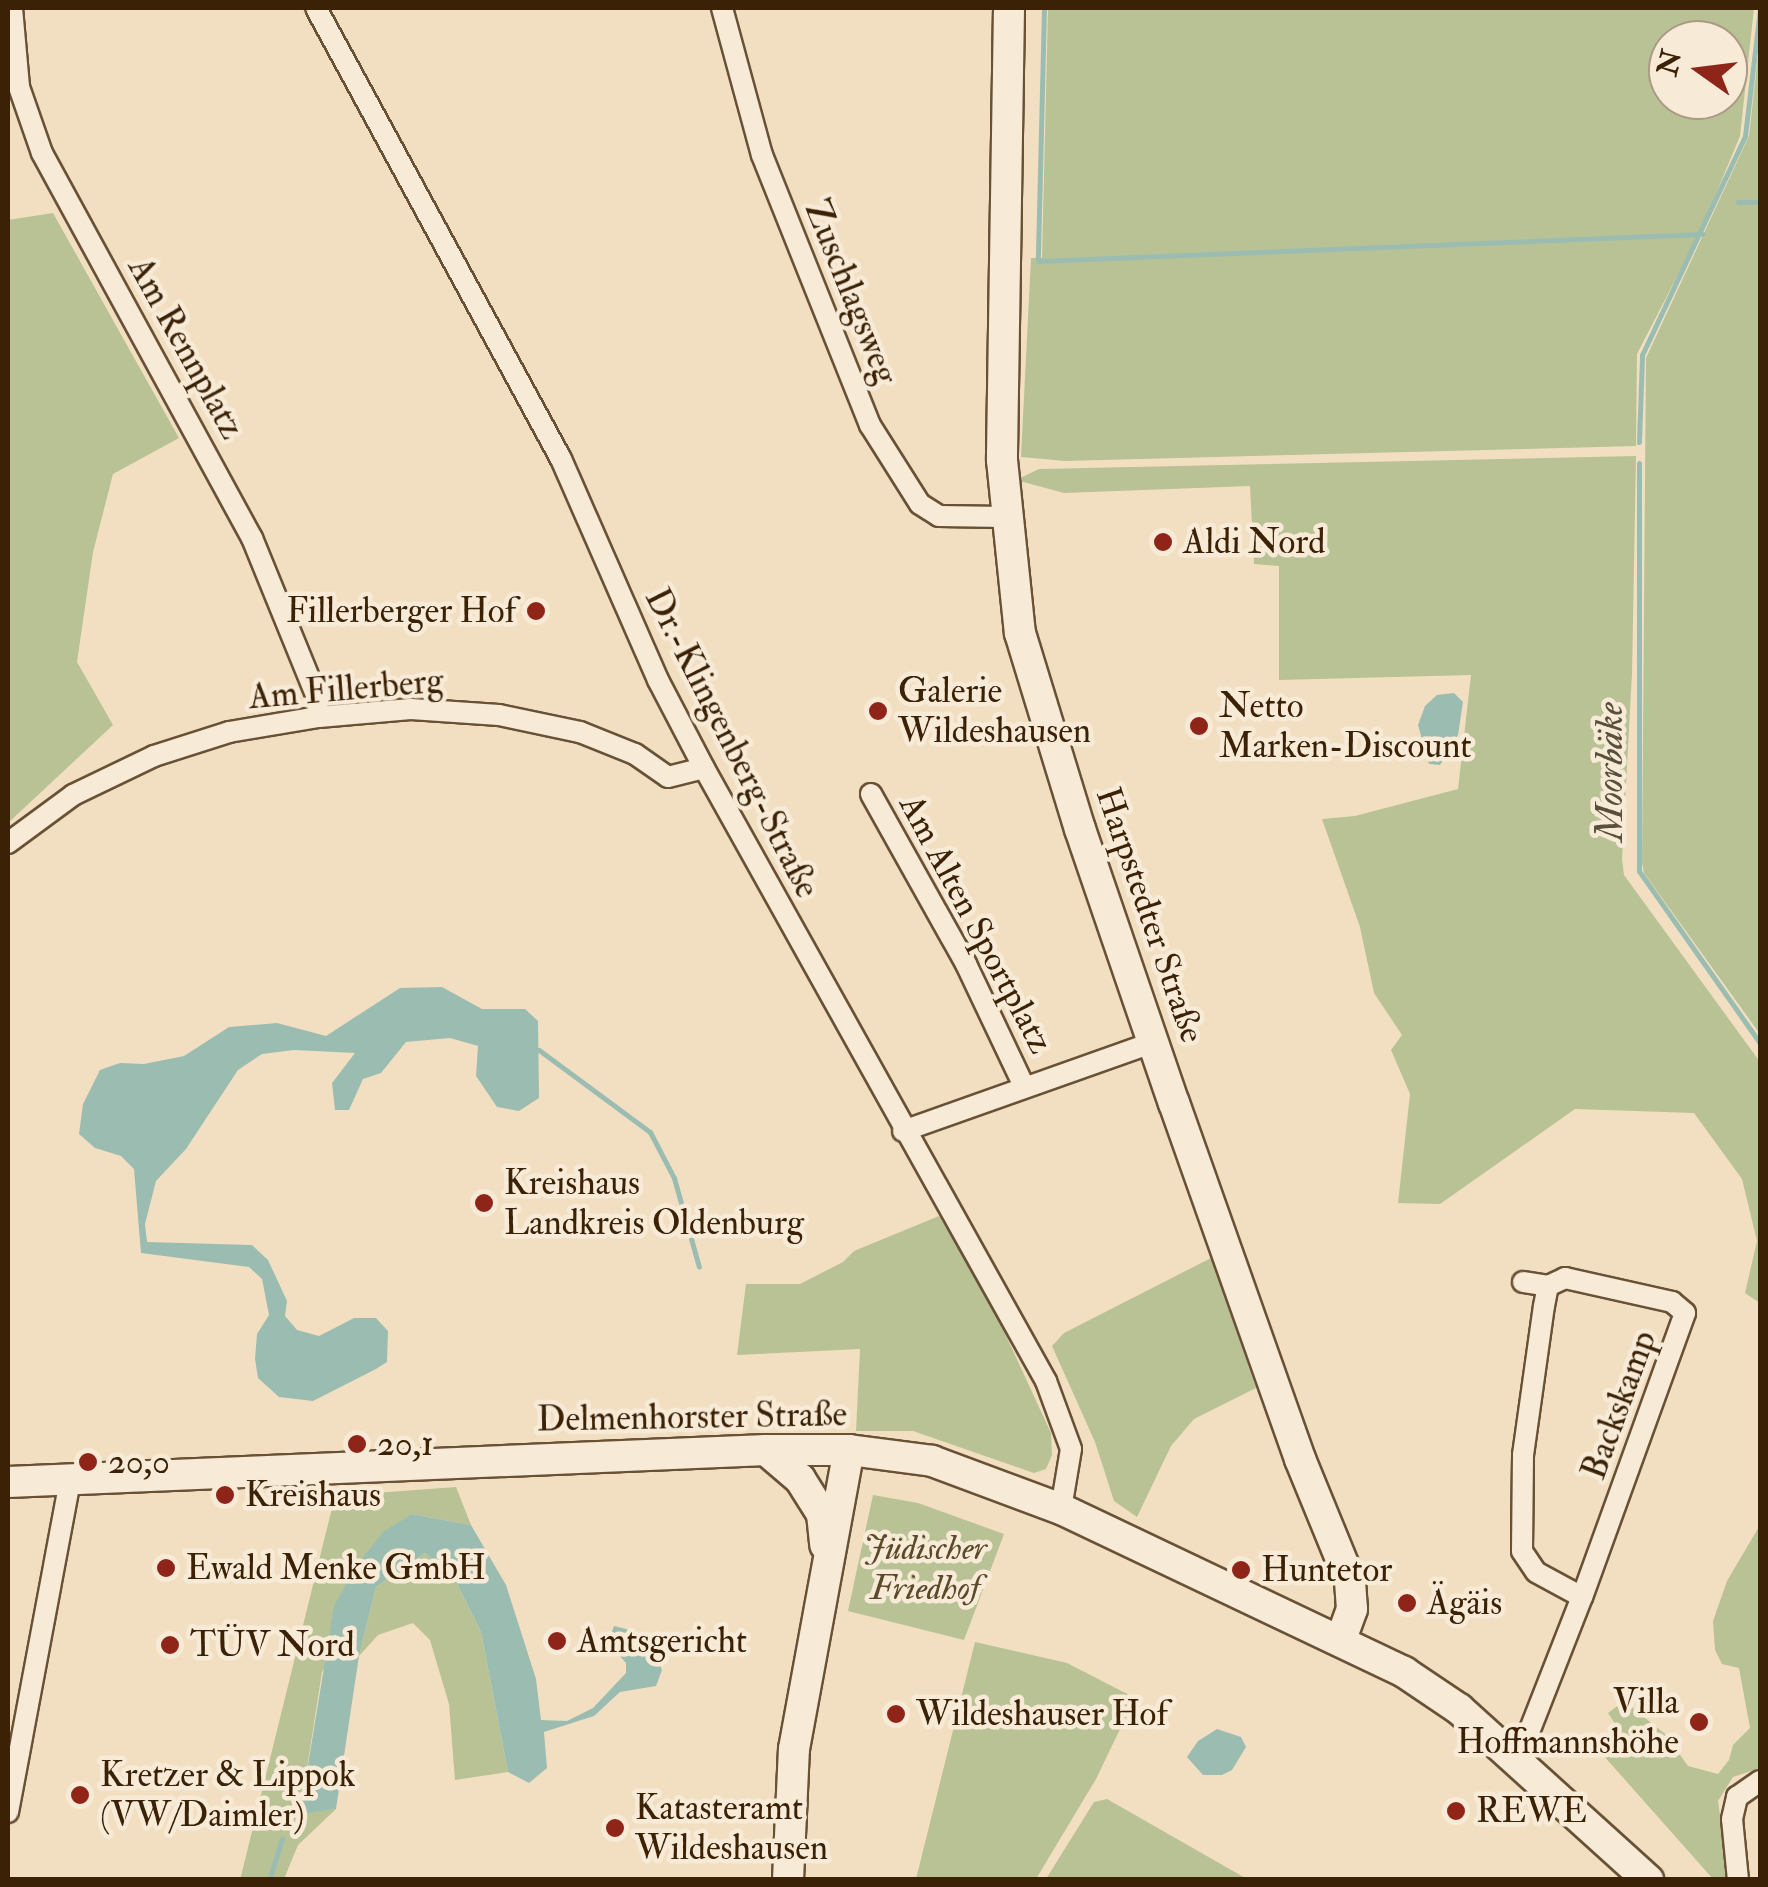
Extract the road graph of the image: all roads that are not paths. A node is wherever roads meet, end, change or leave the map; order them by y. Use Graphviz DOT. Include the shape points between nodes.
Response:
graph roads {
  1 [pos="12,8"];
  2 [pos="316,8"];
  3 [pos="722,8"];
  4 [pos="1009,8"];
  5 [pos="1004,517"];
  6 [pos="319,717"];
  7 [pos="704,768"];
  8 [pos="871,794"];
  9 [pos="8,843"];
  10 [pos="1154,1042"];
  11 [pos="1024,1086"];
  12 [pos="903,1131"];
  13 [pos="1523,1282"];
  14 [pos="1548,1286"];
  15 [pos="766,1450"];
  16 [pos="849,1450"];
  17 [pos="70,1480"];
  18 [pos="8,1482"];
  19 [pos="1061,1509"];
  20 [pos="827,1562"];
  21 [pos="1582,1597"];
  22 [pos="1340,1639"];
  23 [pos="1512,1756"];
  24 [pos="1760,1781"];
  25 [pos="8,1812"];
  26 [pos="788,1880"];
  27 [pos="1648,1880"];
  28 [pos="1738,1880"];
  1 -- 6 [label="street, Am Rennplatz" via="19,87 42,153 252,538 316,694"];
  2 -- 7 [label="street, Dr.-Klingenberg-Straße" via="562,459 658,680"];
  3 -- 5 [label="street, Zuschlagsweg" via="762,155 870,425 920,504 939,516"];
  4 -- 5 [label="main road, Harpstedter Straße" via="1000,343"];
  5 -- 10 [label="main road, Harpstedter Straße" via="1029,673"];
  6 -- 7 [label="street, Am Fillerberg" via="411,709 498,715 580,732 635,754 668,777"];
  6 -- 9 [label="street, Am Fillerberg" via="229,732 154,756 73,795"];
  7 -- 12 [label="street, Dr.-Klingenberg-Straße"];
  8 -- 11 [label="street, Am Alten Sportplatz" via="966,964"];
  10 -- 11 [label="street, Am Alten Sportplatz"];
  10 -- 22 [label="main road, Harpstedter Straße" via="1274,1388 1350,1581 1352,1609"];
  11 -- 12 [label="street, Am Alten Sportplatz"];
  12 -- 19 [label="street, Dr.-Klingenberg-Straße" via="1046,1381 1071,1449"];
  13 -- 14 [label="street, Backskamp"];
  14 -- 21 [label="street, Backskamp" via="1522,1455 1522,1551 1536,1572"];
  14 -- 21 [label="street, Backskamp" via="1580,1279 1672,1302 1684,1313"];
  15 -- 16 [label="main road, Delmenhorster Straße"];
  15 -- 17 [label="main road, Delmenhorster Straße"];
  15 -- 20 [label="main road" via="800,1479 822,1514"];
  16 -- 19 [label="main road, Delmenhorster Straße" via="932,1460"];
  16 -- 20 [label="main road"];
  17 -- 18 [label="main road, Delmenhorster Straße"];
  17 -- 25 [label="street"];
  19 -- 22 [label="main road, Delmenhorster Straße"];
  20 -- 26 [label="main road" via="794,1749"];
  21 -- 23 [label="street, Backskamp" via="1529,1732"];
  22 -- 23 [label="main road" via="1415,1679"];
  23 -- 27 [label="main road"];
  24 -- 28 [label="street" via="1737,1796 1732,1818"];
}
